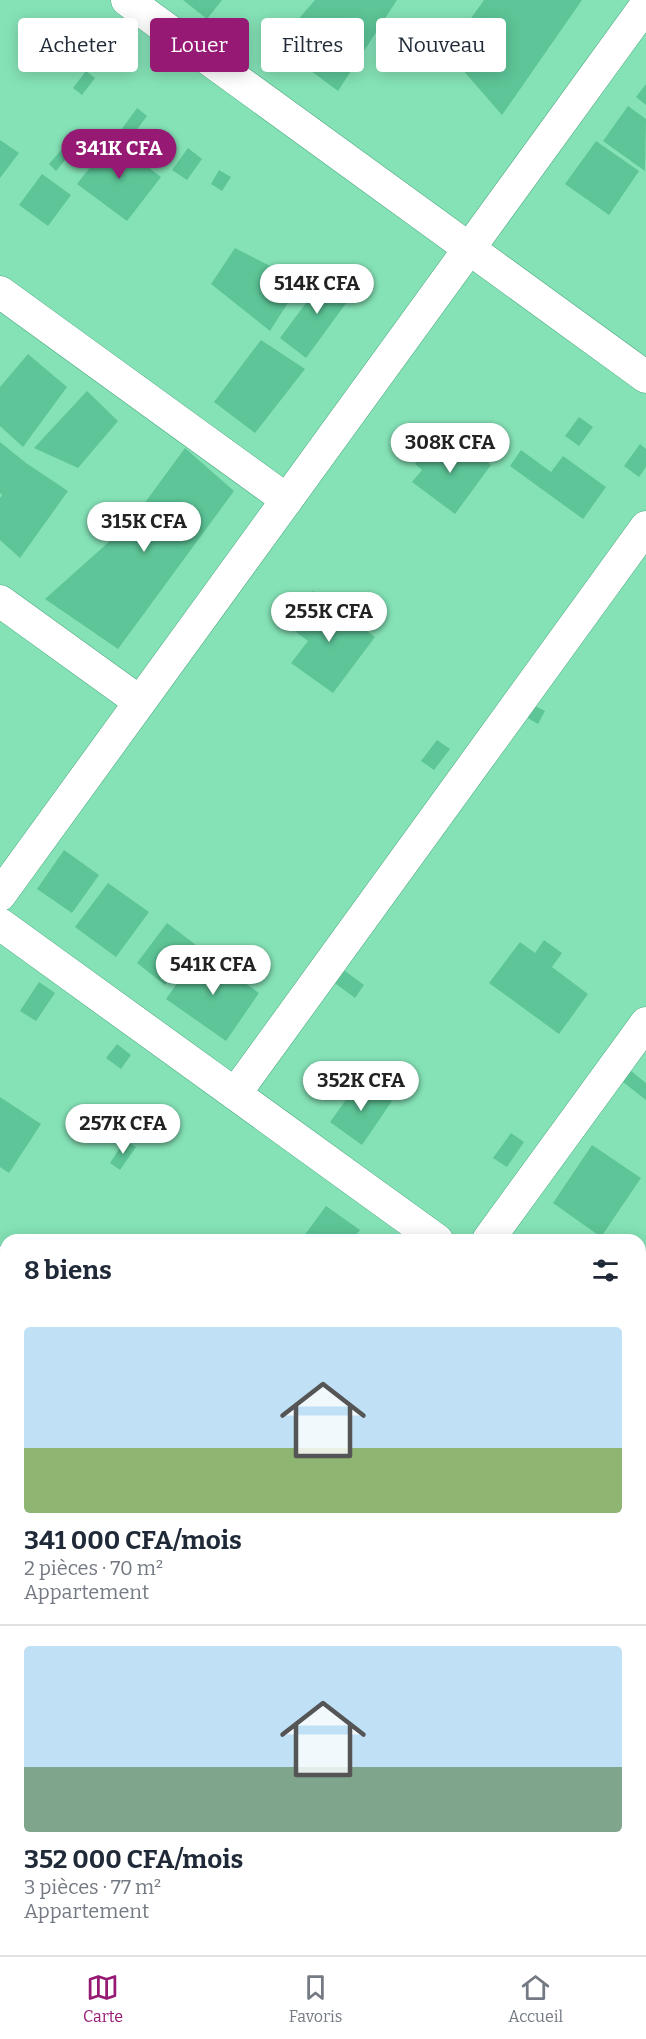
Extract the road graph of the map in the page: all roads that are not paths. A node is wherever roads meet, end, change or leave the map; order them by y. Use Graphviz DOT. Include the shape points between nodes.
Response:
graph roads {
  1 [pos="126,0"];
  2 [pos="641,6"];
  3 [pos="469,249"];
  4 [pos="0,292"];
  5 [pos="646,377"];
  6 [pos="287,500"];
  7 [pos="646,527"];
  8 [pos="0,601"];
  9 [pos="140,702"];
  10 [pos="0,895"];
  11 [pos="0,924"];
  12 [pos="640,1044"];
  13 [pos="235,1094"];
  14 [pos="429,1234"];
  15 [pos="493,1234"];
  1 -- 3 [label="street"];
  2 -- 3 [label="street"];
  3 -- 5 [label="street"];
  3 -- 6 [label="street"];
  4 -- 6 [label="street"];
  6 -- 9 [label="street"];
  7 -- 13 [label="street"];
  8 -- 9 [label="street"];
  9 -- 10 [label="street"];
  11 -- 13 [label="street"];
  12 -- 15 [label="street"];
  13 -- 14 [label="street"];
}
